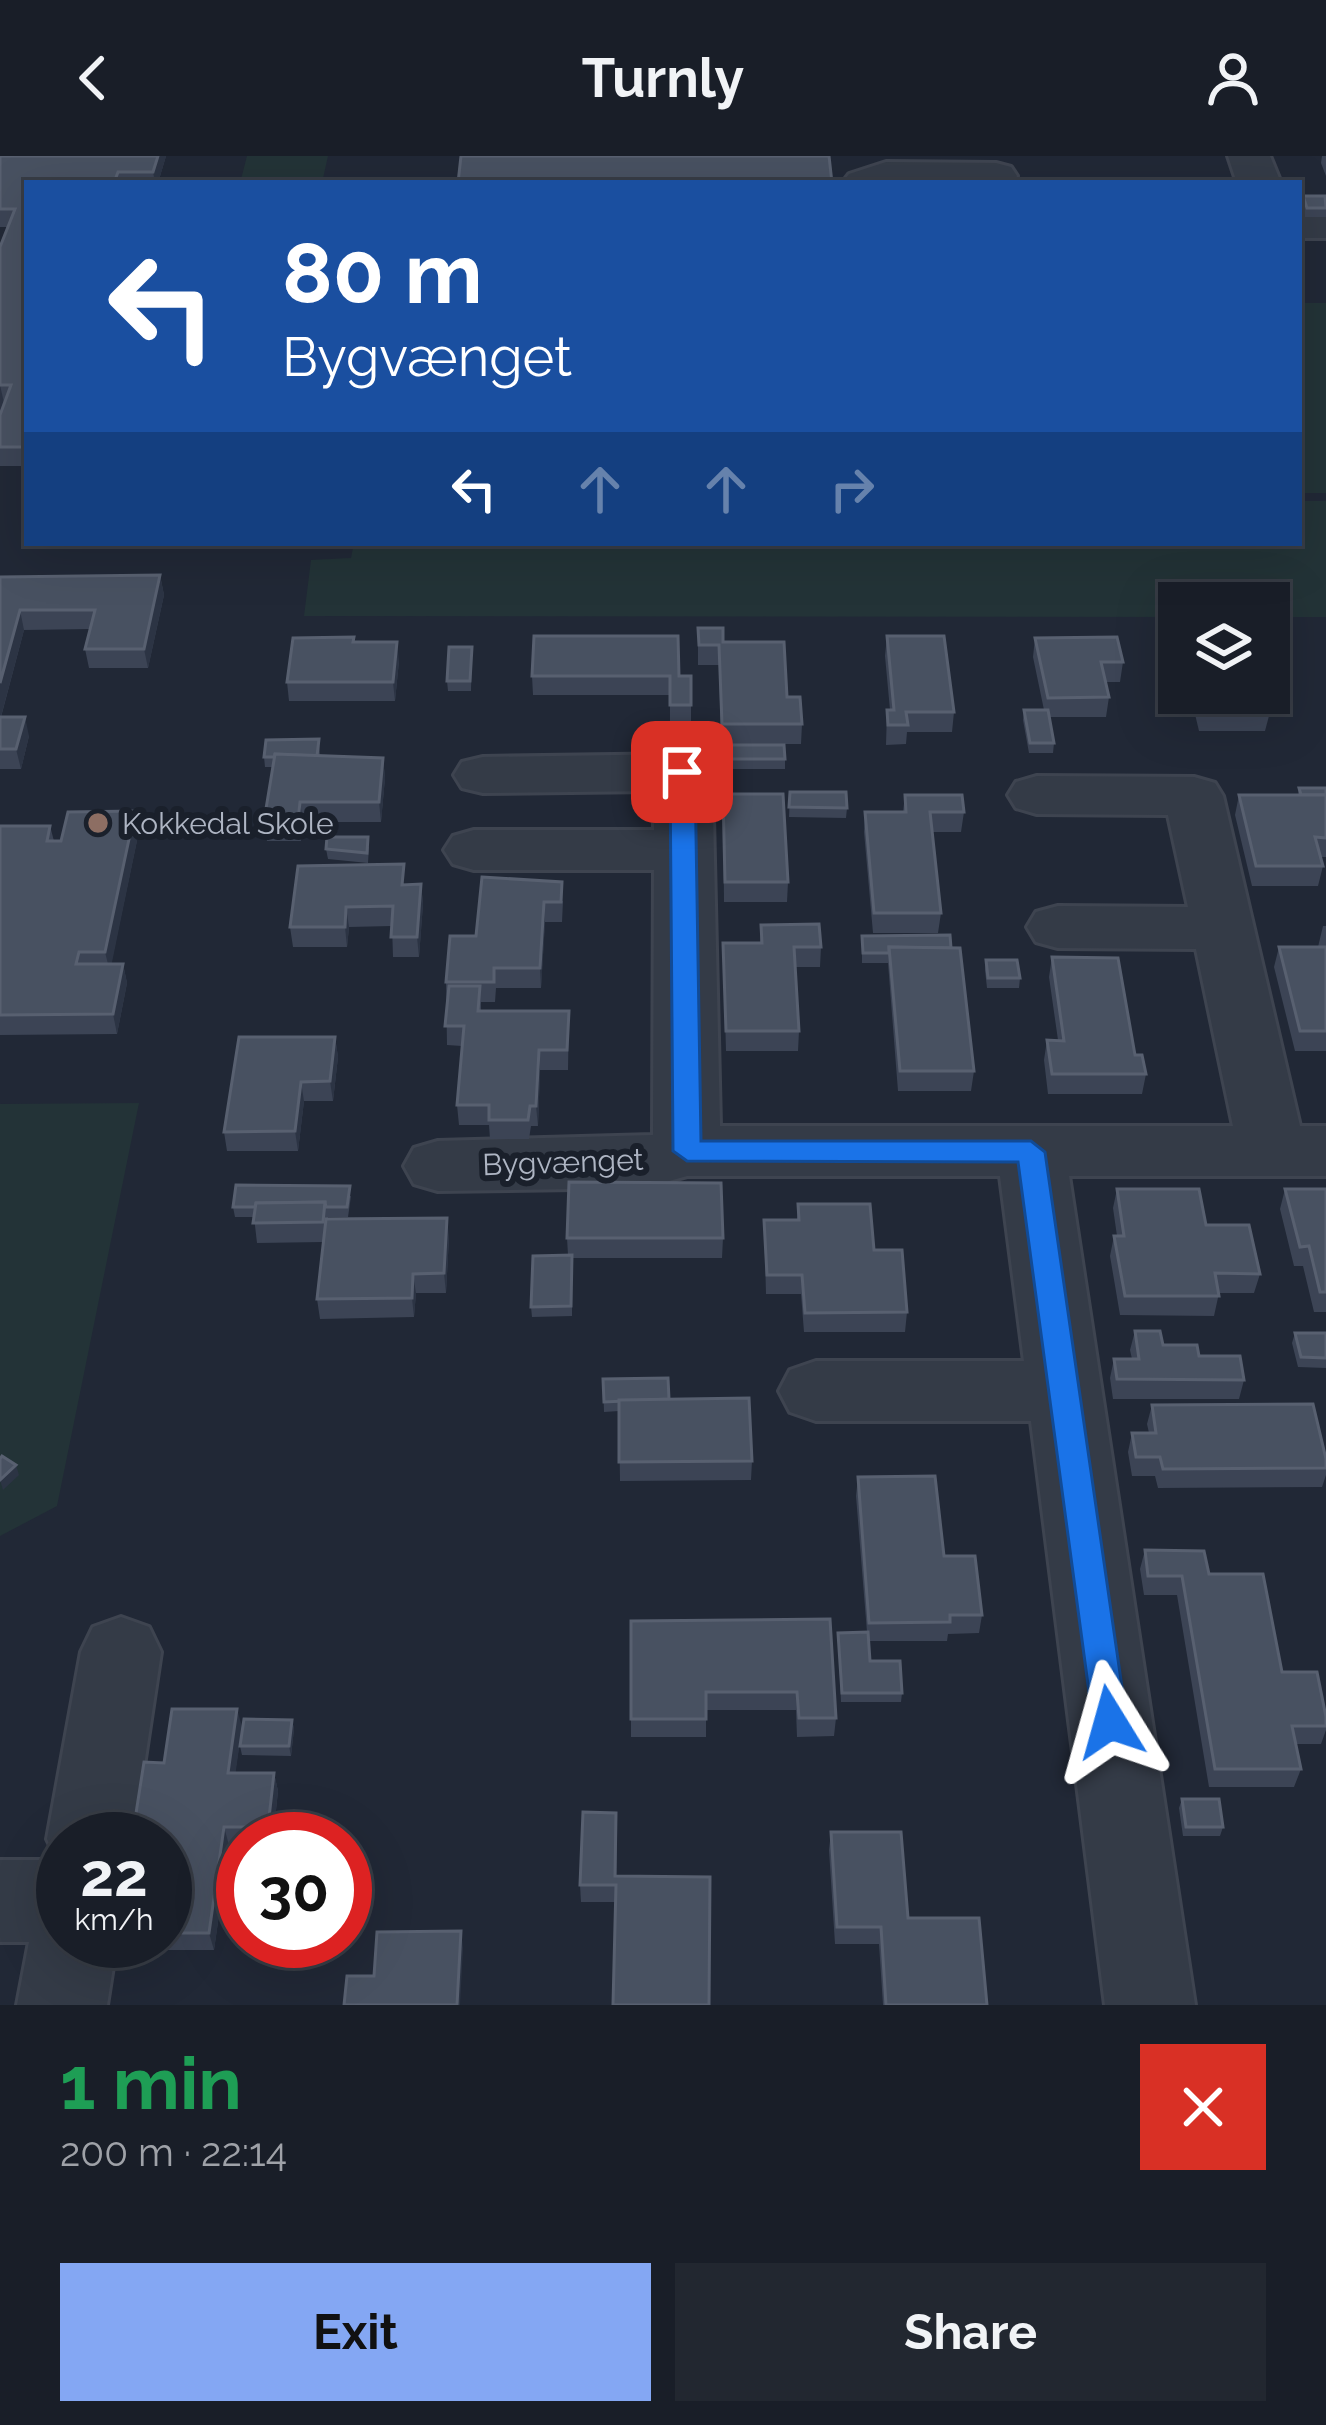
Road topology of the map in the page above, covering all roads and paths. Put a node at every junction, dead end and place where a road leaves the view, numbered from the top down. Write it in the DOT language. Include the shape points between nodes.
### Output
graph roads {
  1 [pos="994,172"];
  2 [pos="873,180"];
  3 [pos="483,775"];
  4 [pos="1037,795"];
  5 [pos="474,850"];
  6 [pos="683,850"];
  7 [pos="1058,927"];
  8 [pos="1223,928"];
  9 [pos="687,1151"];
  10 [pos="1299,1151"];
  11 [pos="1031,1152"];
  12 [pos="438,1166"];
  13 [pos="816,1391"];
  14 [pos="1064,1391"];
  15 [pos="121,1652"];
  16 [pos="94,1812"];
  17 [pos="36,1900"];
  18 [pos="0,1901"];
  19 [pos="68,1968"];
  20 [pos="62,2005"];
  21 [pos="1150,2005"];
  1 -- 2 [label="street"];
  3 -- 6 [label="street, Bygvænget" via="682,772"];
  4 -- 8 [label="street, Bygvænget" via="1194,796"];
  5 -- 6 [label="street"];
  6 -- 9 [label="street, Bygvænget"];
  7 -- 8 [label="street"];
  8 -- 10 [label="street, Bygvænget"];
  9 -- 11 [label="street, Bygvænget"];
  9 -- 12 [label="street, Bygvænget" via="644,1163"];
  10 -- 11 [label="street, Bygvænget"];
  11 -- 14 [label="street"];
  13 -- 14 [label="street"];
  14 -- 21 [label="street"];
  15 -- 16 [label="street"];
  17 -- 18 [label="street"];
  19 -- 20 [label="street"];
}
